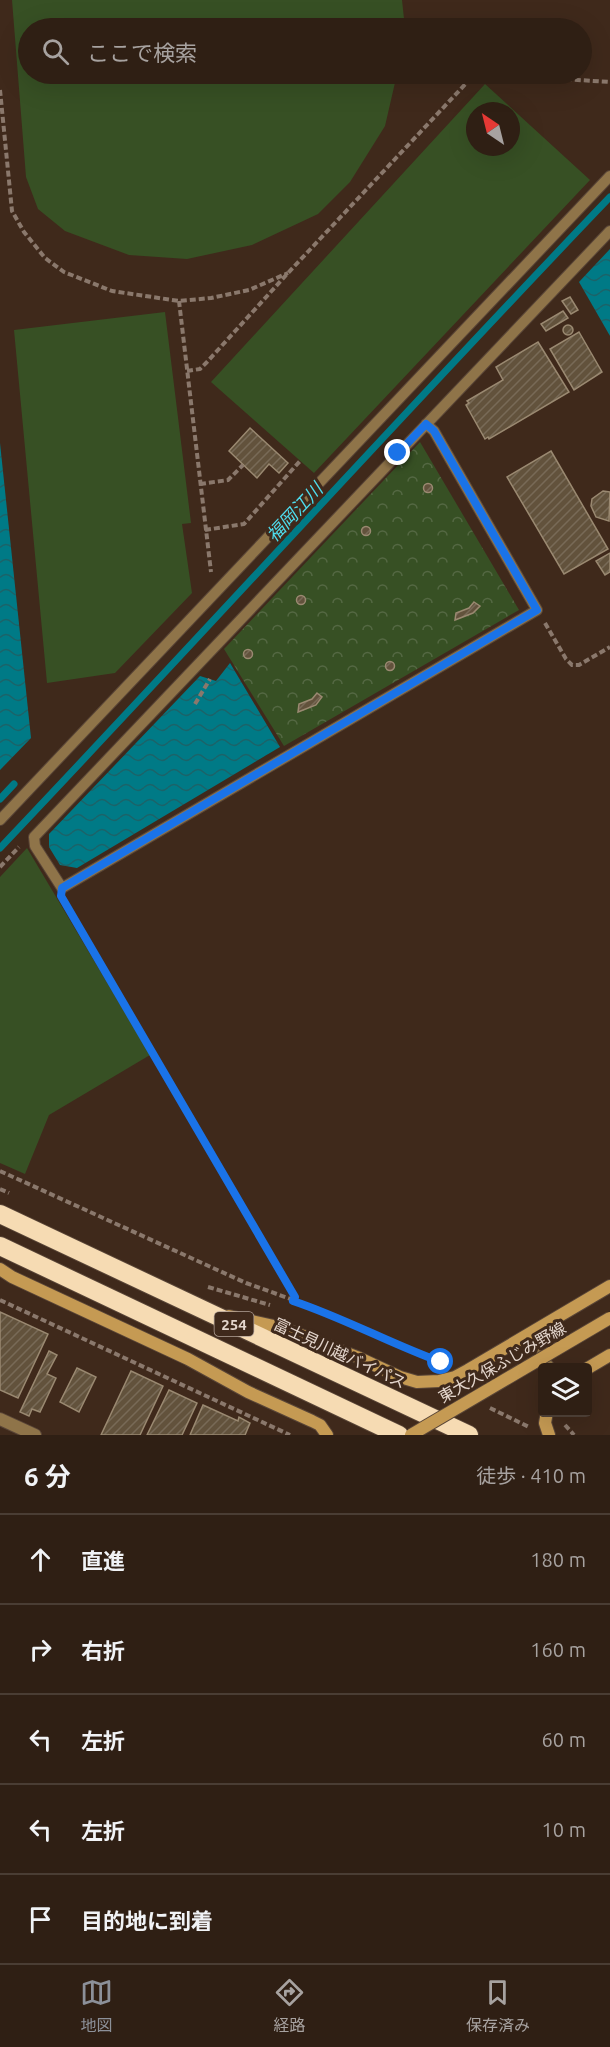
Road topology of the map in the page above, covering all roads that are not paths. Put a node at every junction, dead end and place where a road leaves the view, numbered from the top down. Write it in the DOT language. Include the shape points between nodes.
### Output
graph roads {
  1 [pos="610,176"];
  2 [pos="610,231"];
  3 [pos="426,424"];
  4 [pos="0,820"];
  5 [pos="0,1214"];
  6 [pos="0,1246"];
  7 [pos="0,1269"];
  8 [pos="610,1286"];
  9 [pos="205,1310"];
  10 [pos="610,1318"];
  11 [pos="528,1335"];
  12 [pos="610,1355"];
  13 [pos="546,1363"];
  14 [pos="592,1366"];
  15 [pos="545,1417"];
  16 [pos="0,1419"];
  17 [pos="35,1435"];
  18 [pos="327,1435"];
  19 [pos="399,1435"];
  20 [pos="411,1435"];
  21 [pos="469,1435"];
  22 [pos="549,1435"];
  1 -- 4 [label="lane"];
  2 -- 3 [label="lane"];
  3 -- 3 [label="lane" via="434,431 537,610 62,888 35,846 34,837"];
  5 -- 9 [label="highway, 富士見川越バイパス / 254"];
  6 -- 19 [label="highway, 254"];
  7 -- 18 [label="main road" via="320,1425"];
  8 -- 11 [label="main road"];
  9 -- 11 [label="main road" via="283,1328 400,1377 426,1383 455,1377"];
  9 -- 21 [label="highway, 富士見川越バイパス / 254"];
  10 -- 20 [label="main road, 東大久保ふじみ野線, bridge"];
  11 -- 13 [label="lane"];
  12 -- 14 [label="main road"];
  15 -- 22 [label="main road"];
  16 -- 17 [label="street"];
}
